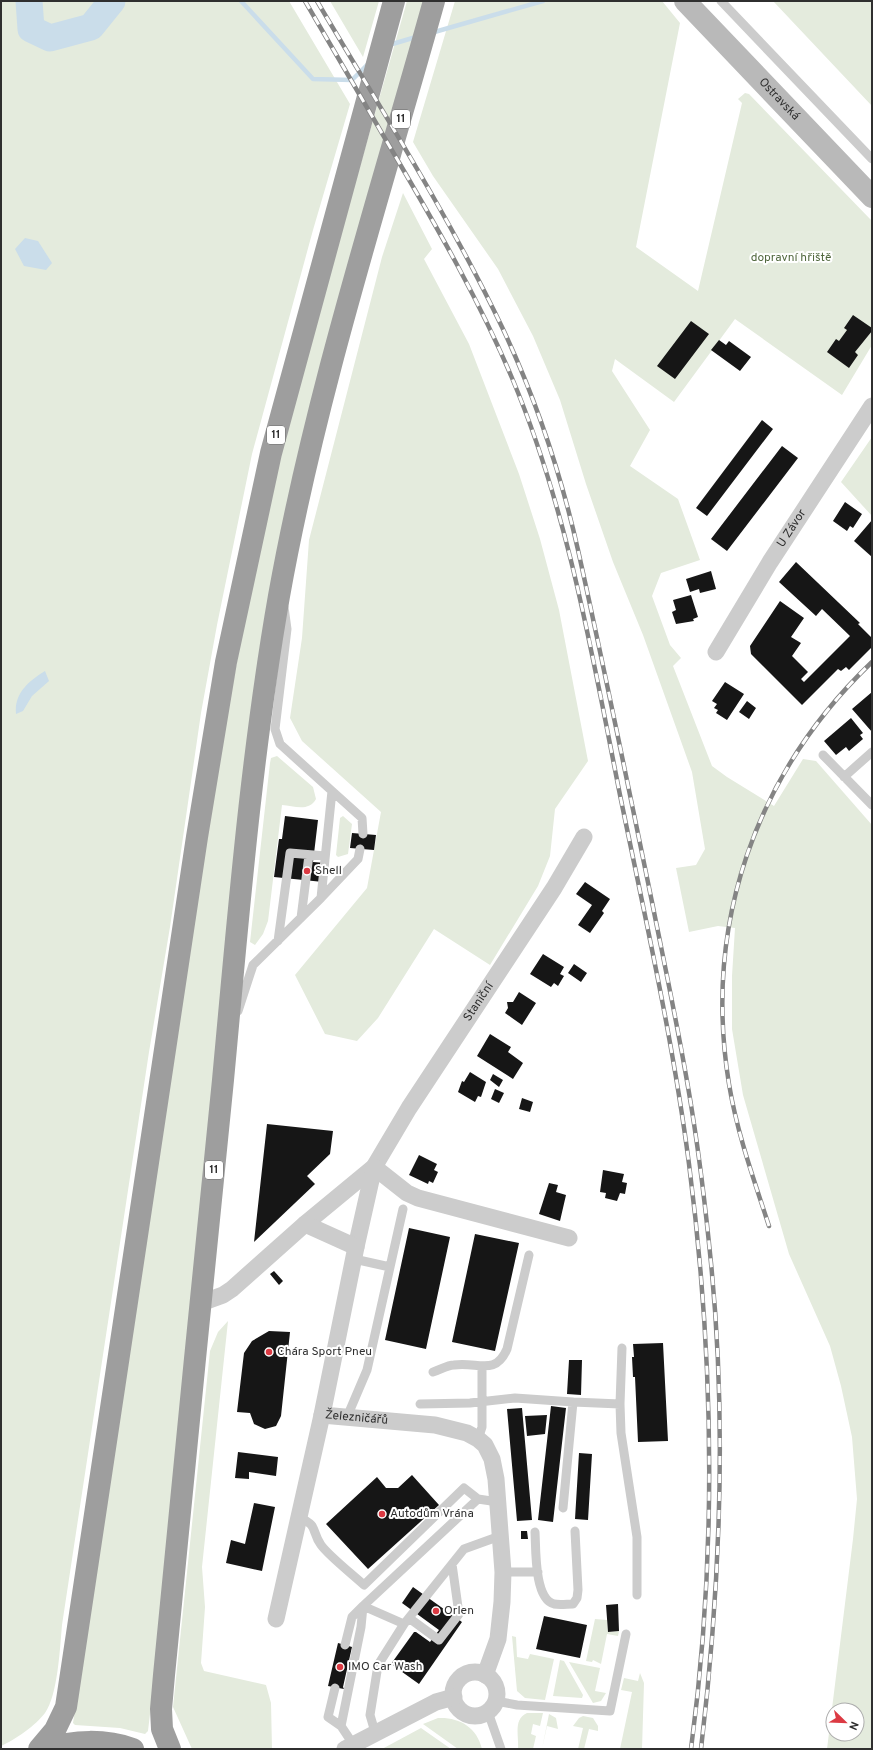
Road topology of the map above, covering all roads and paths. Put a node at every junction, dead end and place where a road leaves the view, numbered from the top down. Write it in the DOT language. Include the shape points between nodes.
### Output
graph roads {
  1 [pos="394,1"];
  2 [pos="434,1"];
  3 [pos="440,1"];
  4 [pos="685,1"];
  5 [pos="721,1"];
  6 [pos="427,28"];
  7 [pos="872,159"];
  8 [pos="872,197"];
  9 [pos="872,406"];
  10 [pos="280,591"];
  11 [pos="716,652"];
  12 [pos="872,752"];
  13 [pos="823,755"];
  14 [pos="844,777"];
  15 [pos="332,791"];
  16 [pos="872,805"];
  17 [pos="363,834"];
  18 [pos="584,836"];
  19 [pos="360,849"];
  20 [pos="309,855"];
  21 [pos="326,856"];
  22 [pos="321,898"];
  23 [pos="301,918"];
  24 [pos="278,941"];
  25 [pos="226,1048"];
  26 [pos="374,1167"];
  27 [pos="403,1209"];
  28 [pos="305,1224"];
  29 [pos="569,1238"];
  30 [pos="355,1253"];
  31 [pos="529,1255"];
  32 [pos="390,1267"];
  33 [pos="201,1302"];
  34 [pos="622,1348"];
  35 [pos="482,1366"];
  36 [pos="433,1372"];
  37 [pos="482,1402"];
  38 [pos="573,1402"];
  39 [pos="420,1404"];
  40 [pos="620,1404"];
  41 [pos="322,1414"];
  42 [pos="347,1417"];
  43 [pos="478,1439"];
  44 [pos="478,1499"];
  45 [pos="498,1502"];
  46 [pos="563,1508"];
  47 [pos="299,1517"];
  48 [pos="576,1531"];
  49 [pos="535,1532"];
  50 [pos="500,1536"];
  51 [pos="452,1564"];
  52 [pos="503,1572"];
  53 [pos="538,1572"];
  54 [pos="637,1595"];
  55 [pos="363,1606"];
  56 [pos="276,1619"];
  57 [pos="406,1621"];
  58 [pos="626,1634"];
  59 [pos="345,1645"];
  60 [pos="485,1675"];
  61 [pos="335,1688"];
  62 [pos="454,1697"];
  63 [pos="492,1706"];
  64 [pos="341,1726"];
  65 [pos="375,1732"];
  66 [pos="349,1747"];
  67 [pos="39,1749"];
  68 [pos="46,1749"];
  69 [pos="133,1749"];
  70 [pos="170,1749"];
  71 [pos="501,1749"];
  1 -- 67 [label="highway, 11" via="271,453 226,662 197,837 66,1707 55,1730"];
  2 -- 6 [label="highway, 11"];
  3 -- 6 [label="highway"];
  4 -- 8 [label="main road, Ostravská"];
  5 -- 7 [label="lane"];
  6 -- 10 [label="highway, 11" via="306,465"];
  9 -- 11 [label="street, U Závor" via="770,562"];
  10 -- 15 [label="lane" via="287,629 275,729 280,744"];
  10 -- 25 [label="highway, 11" via="254,767"];
  12 -- 14 [label="lane"];
  13 -- 14 [label="lane"];
  14 -- 16 [label="lane"];
  15 -- 17 [label="lane" via="362,818"];
  15 -- 21 [label="lane"];
  18 -- 26 [label="street, Staniční" via="554,888 409,1108"];
  19 -- 22 [label="lane" via="358,860"];
  20 -- 21 [label="lane"];
  20 -- 23 [label="lane"];
  20 -- 24 [label="lane" via="290,853"];
  21 -- 22 [label="lane"];
  22 -- 23 [label="lane"];
  23 -- 24 [label="lane"];
  24 -- 25 [label="lane" via="253,965"];
  25 -- 33 [label="highway, 11"];
  26 -- 28 [label="street, Staniční"];
  26 -- 29 [label="street" via="407,1193 418,1198"];
  26 -- 30 [label="street, Staniční"];
  27 -- 32 [label="lane"];
  28 -- 30 [label="street"];
  28 -- 33 [label="street" via="232,1289 223,1295"];
  30 -- 32 [label="lane"];
  30 -- 41 [label="street, Železničářů"];
  31 -- 35 [label="lane" via="507,1349 496,1364"];
  32 -- 42 [label="lane" via="367,1370"];
  33 -- 70 [label="highway, 11" via="162,1709 162,1729"];
  34 -- 40 [label="lane"];
  35 -- 36 [label="lane" via="454,1364"];
  35 -- 37 [label="lane"];
  37 -- 38 [label="lane" via="514,1398"];
  37 -- 39 [label="lane"];
  37 -- 43 [label="lane" via="482,1427"];
  38 -- 40 [label="lane"];
  38 -- 46 [label="lane"];
  40 -- 54 [label="lane" via="621,1433 637,1537"];
  41 -- 42 [label="street, Železničářů"];
  41 -- 47 [label="street"];
  42 -- 43 [label="street, Železničářů" via="435,1425 454,1429"];
  43 -- 45 [label="street" via="492,1459"];
  44 -- 45 [label="lane"];
  44 -- 47 [label="lane" via="464,1488 364,1585 321,1544 315,1528"];
  44 -- 55 [label="lane"];
  45 -- 50 [label="street"];
  47 -- 56 [label="street"];
  48 -- 53 [label="lane" via="578,1598 573,1604 553,1604 547,1600 542,1591"];
  49 -- 53 [label="lane"];
  50 -- 51 [label="lane" via="464,1549"];
  50 -- 52 [label="street"];
  51 -- 57 [label="lane"];
  51 -- 57 [label="lane" via="459,1614 439,1640"];
  52 -- 53 [label="lane"];
  52 -- 60 [label="street" via="498,1639"];
  55 -- 57 [label="lane"];
  55 -- 59 [label="lane" via="352,1617"];
  55 -- 64 [label="lane"];
  57 -- 65 [label="lane" via="378,1665 370,1715"];
  58 -- 63 [label="lane" via="610,1711 517,1705"];
  60 -- 62 [label="street" via="473,1673 462,1677 455,1686"];
  60 -- 63 [label="street" via="494,1683 496,1689"];
  61 -- 64 [label="lane" via="328,1718"];
  62 -- 63 [label="street" via="458,1708 467,1714 478,1716"];
  62 -- 65 [label="street" via="436,1702"];
  63 -- 71 [label="lane"];
  64 -- 66 [label="lane"];
  65 -- 66 [label="street"];
  68 -- 69 [label="highway" via="69,1743 89,1742 109,1743"];
}
